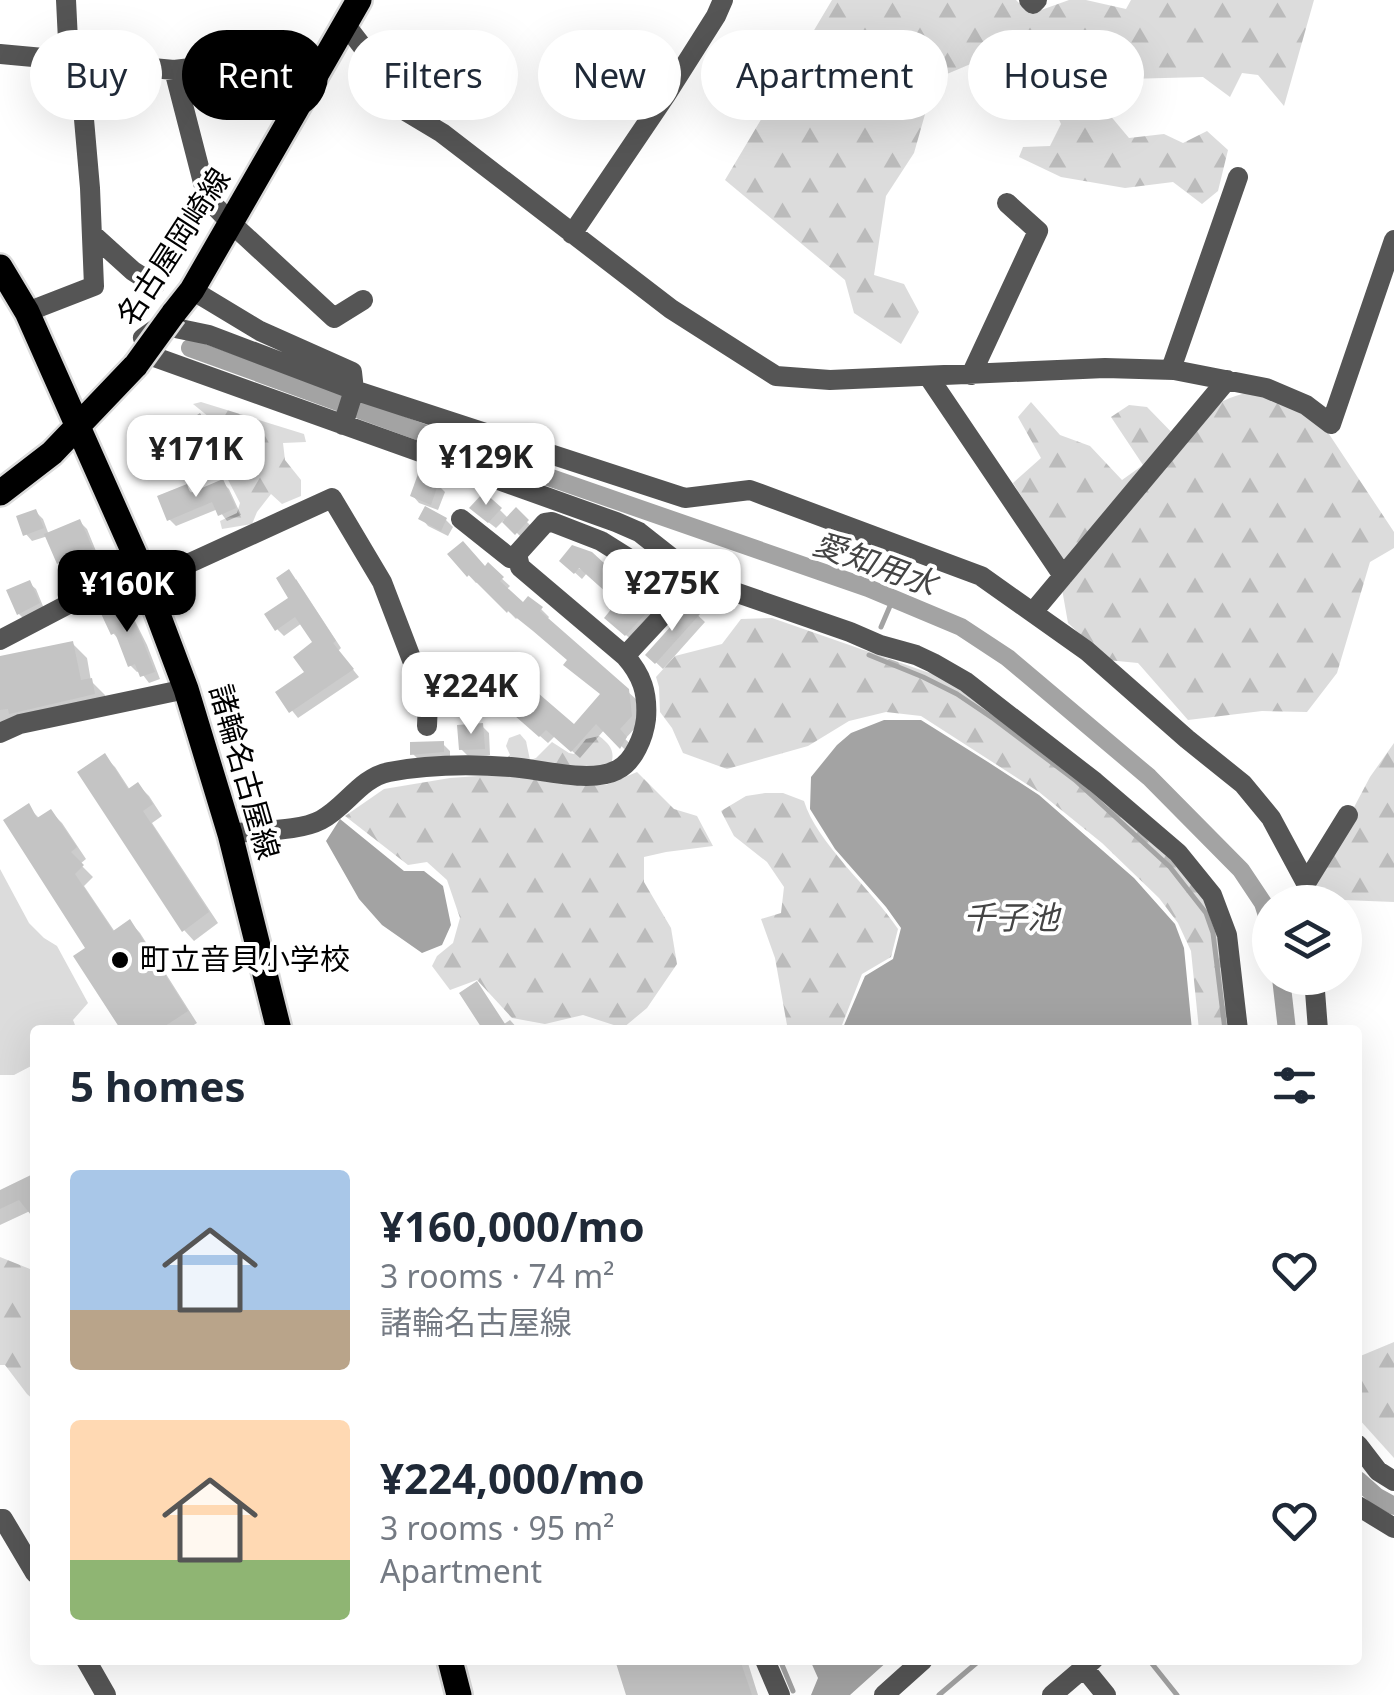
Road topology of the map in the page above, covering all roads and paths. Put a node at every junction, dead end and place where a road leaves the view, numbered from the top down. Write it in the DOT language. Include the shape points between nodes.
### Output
graph roads {
  1 [pos="66,0"];
  2 [pos="359,0"];
  3 [pos="723,0"];
  4 [pos="1029,0"];
  5 [pos="1037,0"];
  6 [pos="345,24"];
  7 [pos="70,30"];
  8 [pos="0,54"];
  9 [pos="328,55"];
  10 [pos="30,57"];
  11 [pos="162,69"];
  12 [pos="182,69"];
  13 [pos="174,70"];
  14 [pos="80,120"];
  15 [pos="291,120"];
  16 [pos="1238,177"];
  17 [pos="1007,203"];
  18 [pos="230,223"];
  19 [pos="92,234"];
  20 [pos="572,234"];
  21 [pos="1394,240"];
  22 [pos="0,266"];
  23 [pos="155,285"];
  24 [pos="192,290"];
  25 [pos="363,300"];
  26 [pos="27,312"];
  27 [pos="1171,369"];
  28 [pos="971,375"];
  29 [pos="928,376"];
  30 [pos="1227,380"];
  31 [pos="354,390"];
  32 [pos="77,425"];
  33 [pos="343,425"];
  34 [pos="0,493"];
  35 [pos="461,520"];
  36 [pos="518,560"];
  37 [pos="1063,576"];
  38 [pos="144,577"];
  39 [pos="1033,612"];
  40 [pos="0,640"];
  41 [pos="625,656"];
  42 [pos="186,689"];
  43 [pos="427,726"];
  44 [pos="0,732"];
  45 [pos="1348,815"];
  46 [pos="230,834"];
  47 [pos="1305,885"];
  48 [pos="1313,885"];
  49 [pos="1315,995"];
  50 [pos="278,1025"];
  51 [pos="1237,1025"];
  52 [pos="1318,1025"];
  53 [pos="1362,1450"];
  54 [pos="1394,1481"];
  55 [pos="1362,1508"];
  56 [pos="0,1519"];
  57 [pos="1394,1528"];
  58 [pos="30,1565"];
  59 [pos="89,1665"];
  60 [pos="767,1665"];
  61 [pos="917,1665"];
  62 [pos="1088,1665"];
  63 [pos="1090,1665"];
  64 [pos="106,1695"];
  65 [pos="780,1695"];
  66 [pos="884,1695"];
  67 [pos="1052,1695"];
  68 [pos="1106,1695"];
  1 -- 7 [label="street"];
  2 -- 6 [label="main road, 名古屋岡崎線"];
  3 -- 20 [label="street"];
  4 -- 5 [label="street"];
  6 -- 9 [label="main road, 名古屋岡崎線"];
  6 -- 20 [label="street" via="407,112"];
  8 -- 10 [label="street"];
  11 -- 13 [label="street"];
  12 -- 13 [label="street"];
  13 -- 18 [label="street" via="207,198"];
  14 -- 19 [label="street"];
  15 -- 18 [label="main road, 名古屋岡崎線"];
  16 -- 27 [label="street"];
  17 -- 28 [label="street" via="1038,231"];
  18 -- 24 [label="main road, 名古屋岡崎線"];
  18 -- 25 [label="street" via="334,318"];
  19 -- 23 [label="street"];
  19 -- 26 [label="street" via="94,286"];
  20 -- 29 [label="street" via="776,376"];
  21 -- 30 [label="street" via="1331,424 1266,388"];
  22 -- 26 [label="main road, 諸輪名古屋線"];
  24 -- 31 [label="street" via="260,331 352,372"];
  24 -- 32 [label="main road, 名古屋岡崎線, bridge" via="136,365"];
  26 -- 32 [label="main road, 諸輪名古屋線"];
  27 -- 28 [label="street"];
  27 -- 30 [label="street"];
  28 -- 29 [label="street"];
  29 -- 37 [label="street"];
  30 -- 37 [label="street"];
  31 -- 33 [label="street"];
  31 -- 33 [label="street" via="209,335 161,325 143,338 149,355"];
  31 -- 39 [label="street" via="685,498 750,490 981,576"];
  32 -- 34 [label="main road, 名古屋岡崎線"];
  32 -- 38 [label="main road, 諸輪名古屋線"];
  33 -- 51 [label="street" via="627,527 700,580 916,655 966,682 1095,782 1199,877 1228,935"];
  35 -- 36 [label="street"];
  36 -- 41 [label="street"];
  36 -- 41 [label="street" via="552,522 601,541 679,590 679,598"];
  37 -- 39 [label="street"];
  38 -- 40 [label="street" via="84,596"];
  38 -- 42 [label="main road, 諸輪名古屋線"];
  38 -- 43 [label="street" via="332,498 382,582 428,702"];
  39 -- 47 [label="street" via="1243,784 1271,818"];
  41 -- 46 [label="street" via="648,698 645,726 619,770 592,776 463,765 384,773 320,820"];
  42 -- 44 [label="street"];
  42 -- 46 [label="main road, 諸輪名古屋線"];
  45 -- 48 [label="street"];
  46 -- 50 [label="main road, 諸輪名古屋線"];
  49 -- 52 [label="street"];
  53 -- 54 [label="street"];
  55 -- 57 [label="street"];
  56 -- 58 [label="street"];
  59 -- 64 [label="street"];
  60 -- 65 [label="street"];
  61 -- 66 [label="street"];
  62 -- 67 [label="street"];
  63 -- 68 [label="street"];
}
